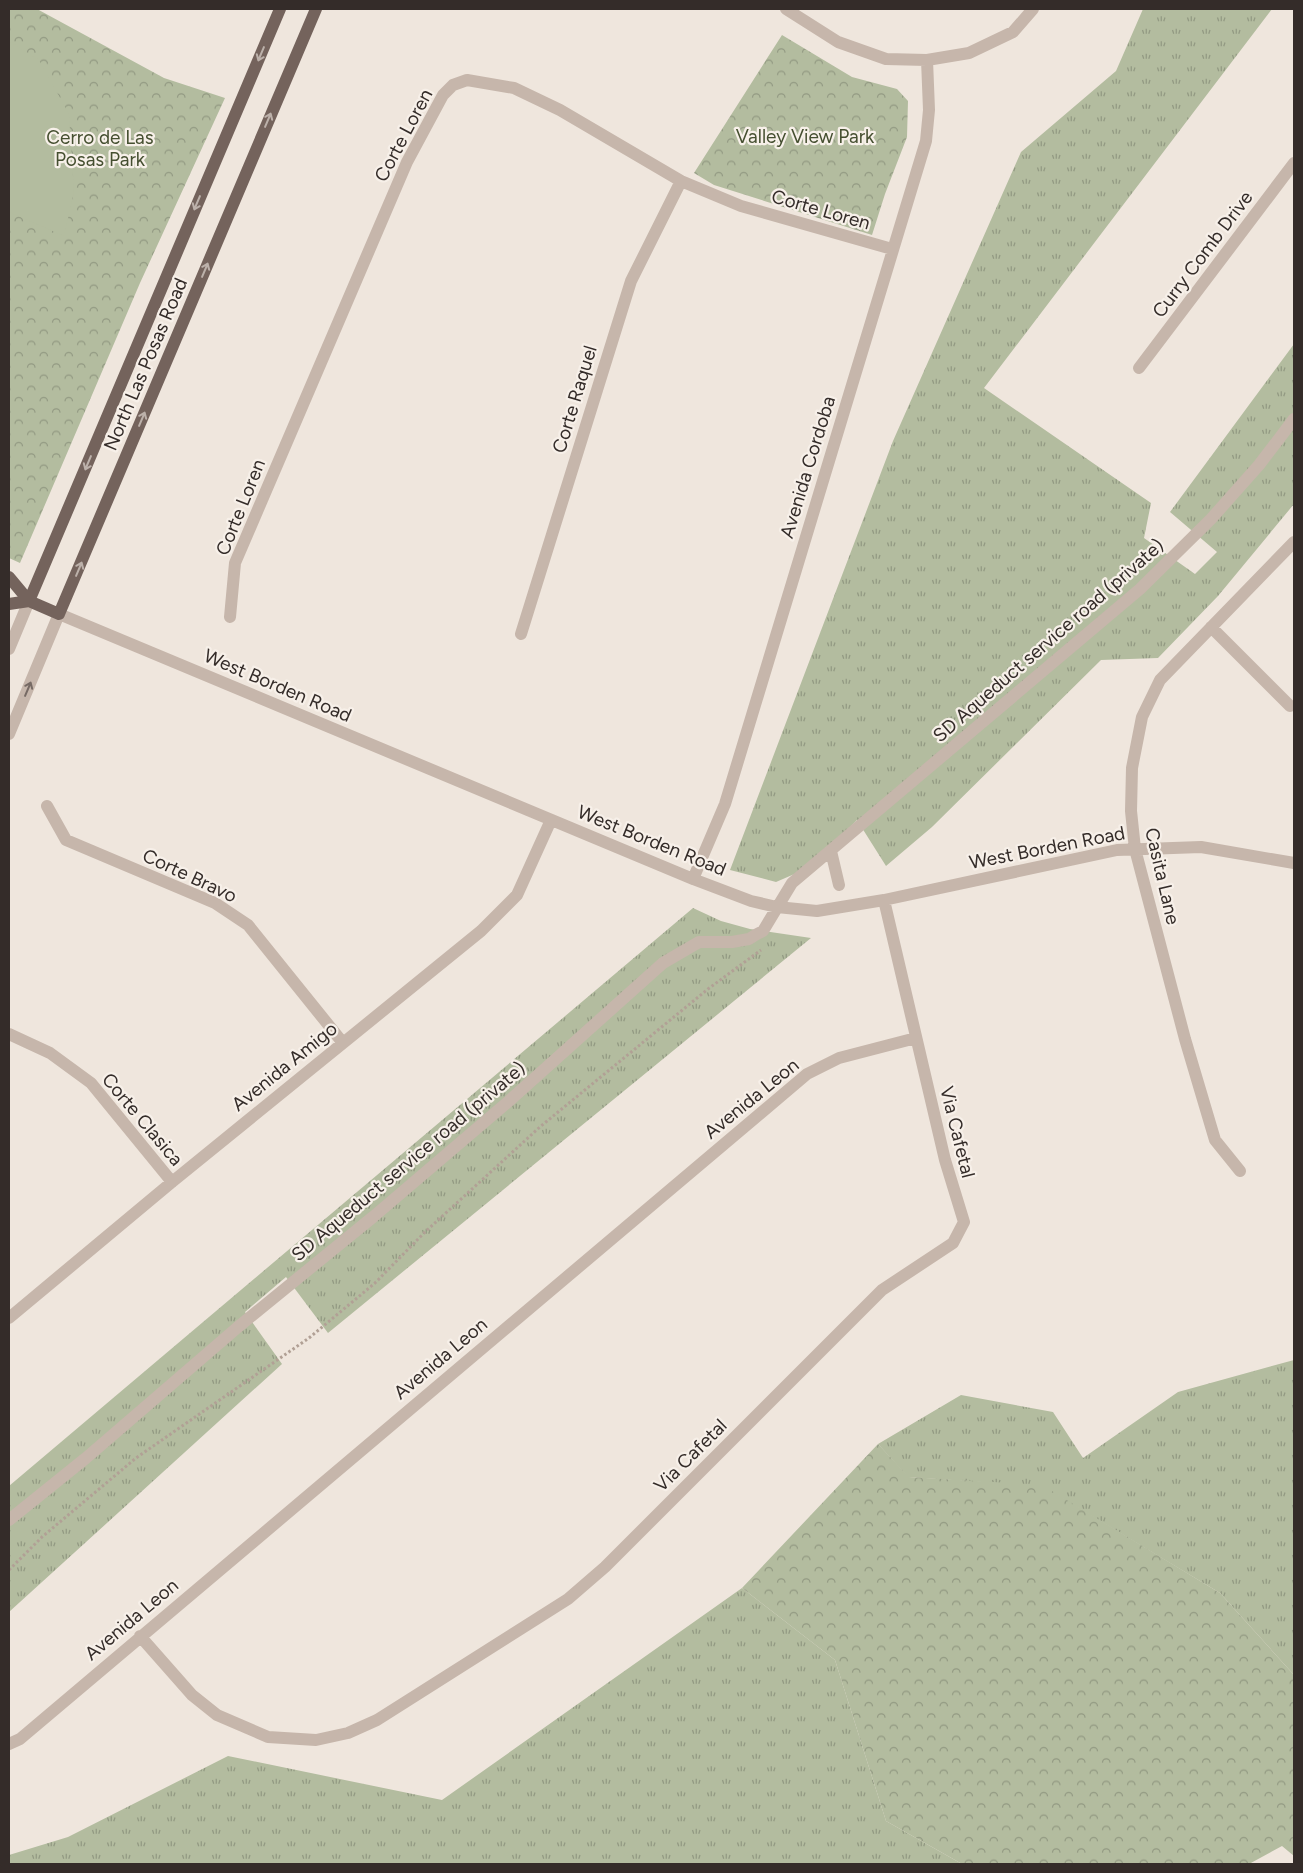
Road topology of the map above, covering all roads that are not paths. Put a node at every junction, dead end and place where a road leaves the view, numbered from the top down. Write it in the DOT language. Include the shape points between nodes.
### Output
graph roads {
  1 [pos="280,9"];
  2 [pos="316,9"];
  3 [pos="786,9"];
  4 [pos="1032,9"];
  5 [pos="927,60"];
  6 [pos="1294,163"];
  7 [pos="681,182"];
  8 [pos="892,249"];
  9 [pos="1139,368"];
  10 [pos="1294,419"];
  11 [pos="1294,542"];
  12 [pos="9,577"];
  13 [pos="29,601"];
  14 [pos="9,604"];
  15 [pos="59,614"];
  16 [pos="230,618"];
  17 [pos="1212,627"];
  18 [pos="520,634"];
  19 [pos="9,649"];
  20 [pos="1290,706"];
  21 [pos="9,734"];
  22 [pos="47,806"];
  23 [pos="552,820"];
  24 [pos="1135,849"];
  25 [pos="831,851"];
  26 [pos="1294,863"];
  27 [pos="693,879"];
  28 [pos="839,885"];
  29 [pos="884,900"];
  30 [pos="777,907"];
  31 [pos="9,1034"];
  32 [pos="916,1038"];
  33 [pos="343,1042"];
  34 [pos="1240,1171"];
  35 [pos="172,1182"];
  36 [pos="9,1318"];
  37 [pos="9,1520"];
  38 [pos="140,1636"];
  39 [pos="9,1744"];
  1 -- 13 [label="main road, North Las Posas Road, one-way"];
  15 -- 2 [label="main road, North Las Posas Road, one-way"];
  3 -- 5 [label="street" via="838,42 886,59"];
  4 -- 5 [label="street" via="1013,32 969,53"];
  5 -- 8 [label="street, Avenida Cordoba" via="929,110 926,141"];
  6 -- 9 [label="street, Curry Comb Drive"];
  7 -- 8 [label="street, Corte Loren" via="741,206"];
  7 -- 16 [label="street, Corte Loren" via="560,110 514,88 467,80 453,85 443,95 407,162 235,563"];
  7 -- 18 [label="street, Corte Raquel" via="631,281"];
  8 -- 27 [label="street, Avenida Cordoba" via="725,804"];
  10 -- 25 [label="street, SD Aqueduct service road (private)" via="1211,520 1140,589"];
  11 -- 17 [label="street, Casita Lane"];
  12 -- 13 [label="main road, West Borden Road"];
  13 -- 14 [label="main road"];
  13 -- 15 [label="main road, West Borden Road"];
  13 -- 19 [label="street, North Las Posas Road"];
  21 -- 15 [label="street, North Las Posas Road, one-way"];
  15 -- 23 [label="street, West Borden Road"];
  17 -- 20 [label="street"];
  17 -- 24 [label="street, Casita Lane" via="1160,680 1142,717 1132,768 1131,811"];
  22 -- 33 [label="street, Corte Bravo" via="66,840 215,903 248,925"];
  23 -- 27 [label="street, West Borden Road"];
  23 -- 33 [label="street, Avenida Amigo" via="518,895 481,931"];
  24 -- 26 [label="street, West Borden Road" via="1201,847"];
  24 -- 29 [label="street, West Borden Road" via="1117,850"];
  24 -- 34 [label="street, Casita Lane" via="1184,1039 1215,1140"];
  25 -- 28 [label="street"];
  25 -- 30 [label="street, SD Aqueduct service road (private)" via="792,884"];
  27 -- 30 [label="street, West Borden Road" via="751,901"];
  29 -- 30 [label="street, West Borden Road" via="817,911"];
  29 -- 32 [label="street, Via Cafetal"];
  30 -- 37 [label="street, SD Aqueduct service road (private)" via="763,931 749,939 698,942 663,963 509,1101"];
  31 -- 35 [label="street, Corte Clasica" via="50,1053 90,1082"];
  32 -- 38 [label="street, Avenida Leon" via="839,1058 807,1074"];
  32 -- 38 [label="street, Via Cafetal" via="945,1160 964,1222 953,1243 882,1290 605,1567 568,1599 377,1720 348,1733 316,1740 268,1737 216,1715 192,1695"];
  33 -- 35 [label="street, Avenida Amigo"];
  35 -- 36 [label="street, Avenida Amigo"];
  38 -- 39 [label="street, Avenida Leon" via="20,1739"];
}
